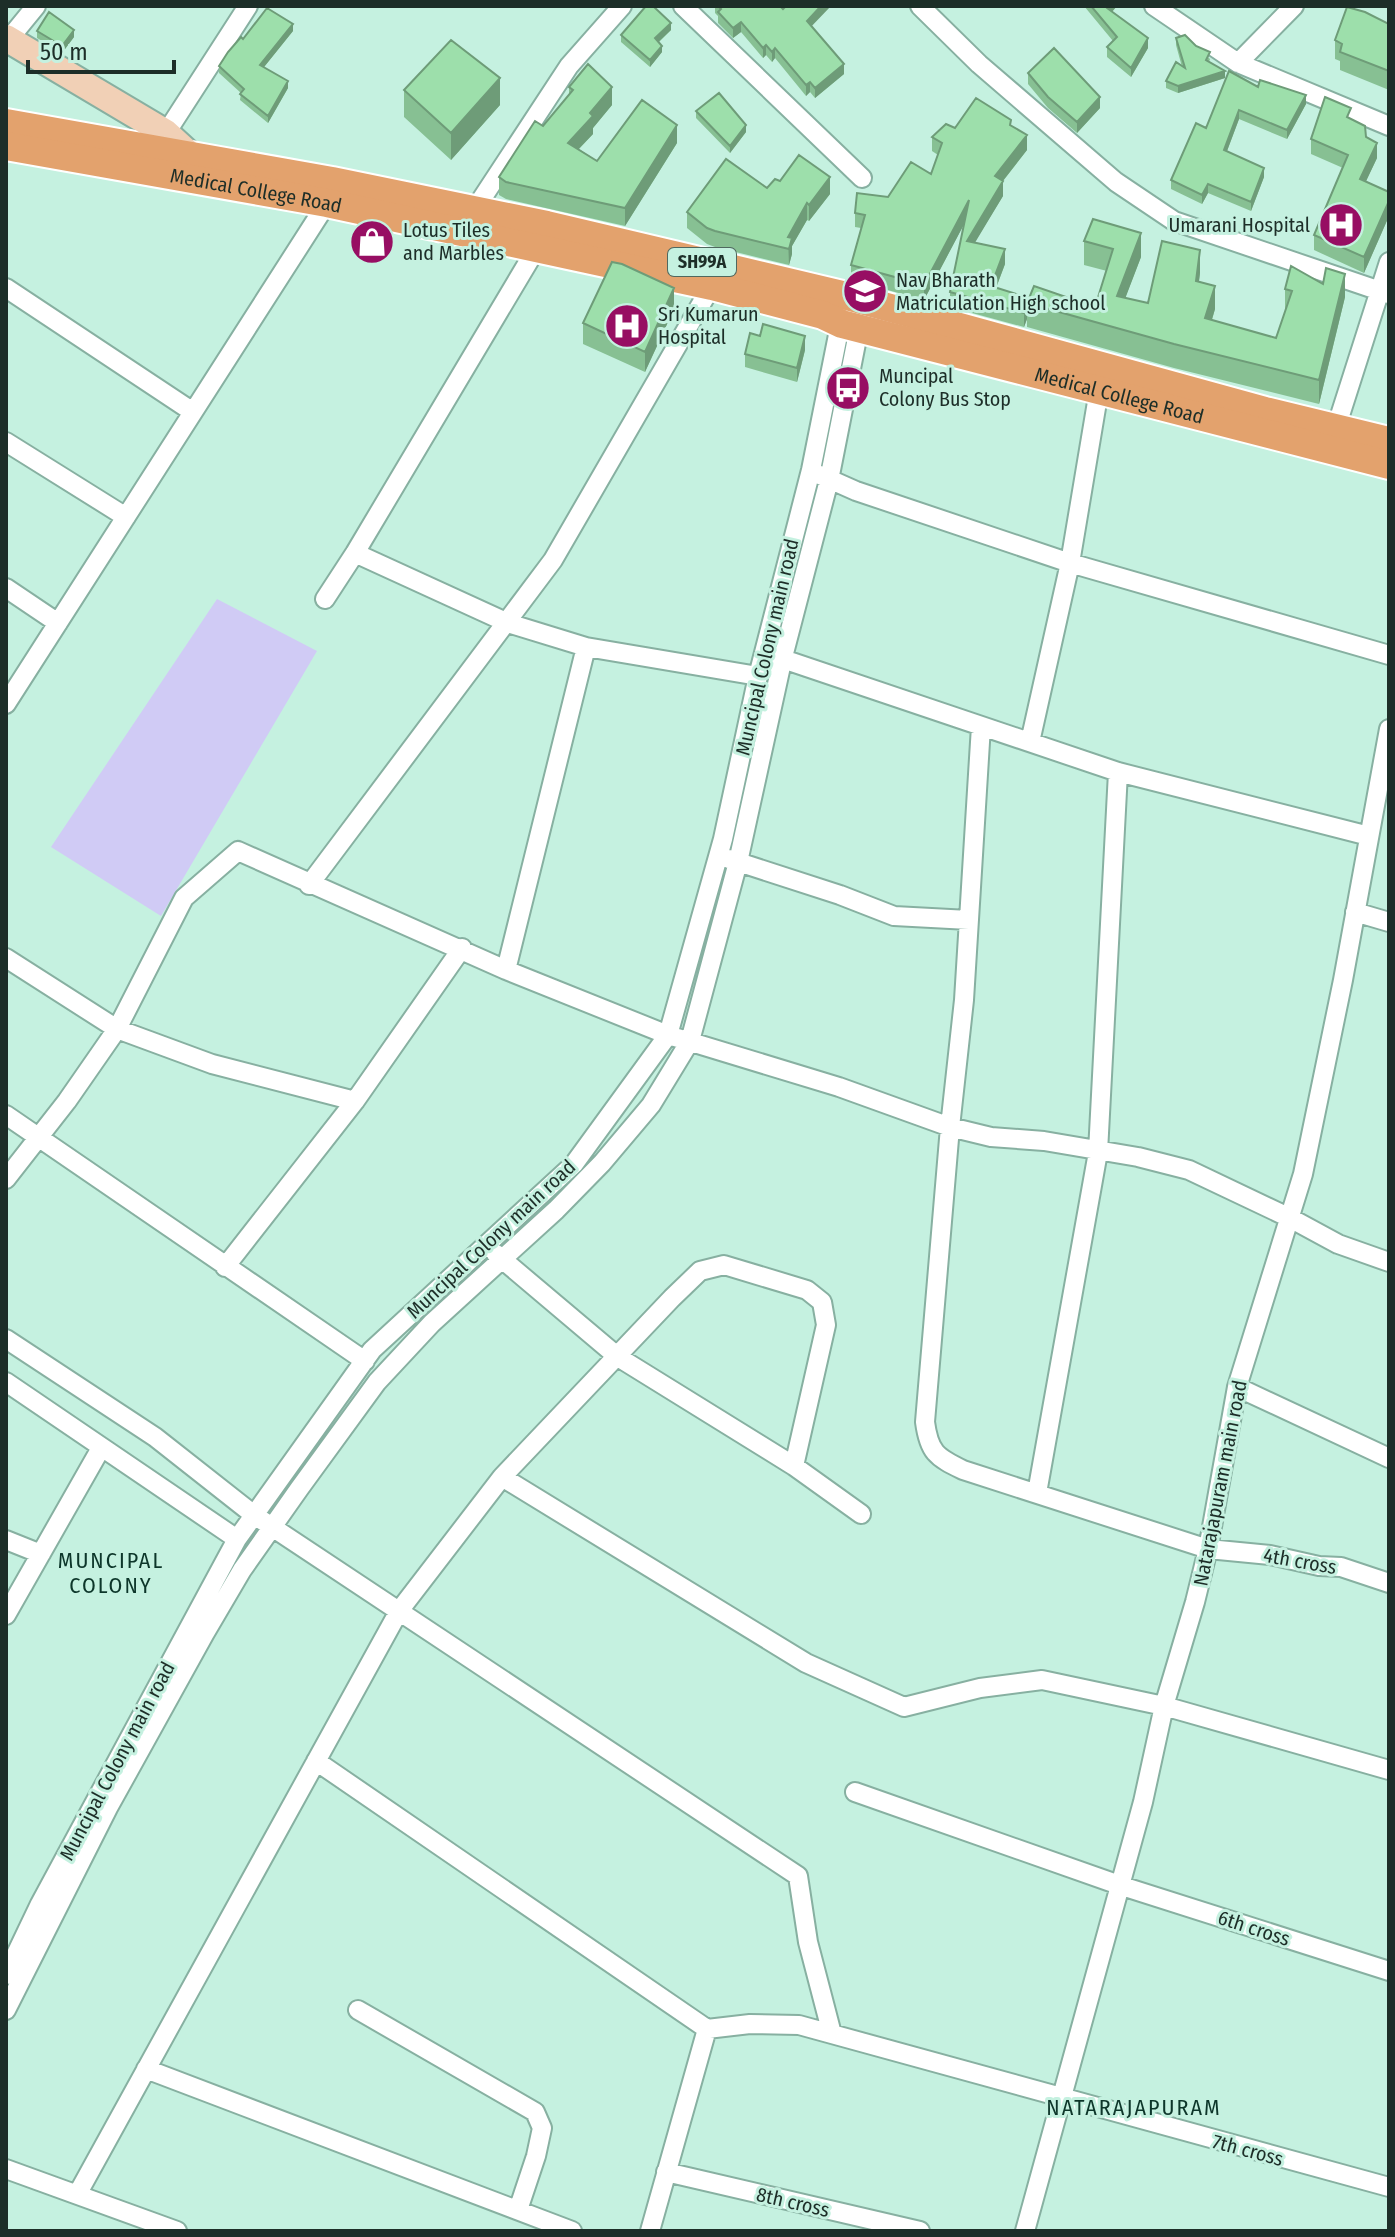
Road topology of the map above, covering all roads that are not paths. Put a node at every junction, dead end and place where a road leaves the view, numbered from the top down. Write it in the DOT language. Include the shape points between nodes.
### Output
graph roads {
  1 [pos="36,6"];
  2 [pos="248,6"];
  3 [pos="622,6"];
  4 [pos="683,6"];
  5 [pos="920,6"];
  6 [pos="1154,6"];
  7 [pos="1294,6"];
  8 [pos="7,39"];
  9 [pos="1238,63"];
  10 [pos="6,123"];
  11 [pos="1389,126"];
  12 [pos="166,133"];
  13 [pos="6,146"];
  14 [pos="190,155"];
  15 [pos="862,178"];
  16 [pos="330,192"];
  17 [pos="475,209"];
  18 [pos="543,237"];
  19 [pos="1389,262"];
  20 [pos="716,276"];
  21 [pos="6,288"];
  22 [pos="1384,292"];
  23 [pos="843,295"];
  24 [pos="850,326"];
  25 [pos="1099,390"];
  26 [pos="193,412"];
  27 [pos="1336,428"];
  28 [pos="1389,441"];
  29 [pos="6,442"];
  30 [pos="1389,465"];
  31 [pos="811,470"];
  32 [pos="829,480"];
  33 [pos="126,517"];
  34 [pos="355,553"];
  35 [pos="1070,563"];
  36 [pos="6,588"];
  37 [pos="325,599"];
  38 [pos="58,623"];
  39 [pos="508,623"];
  40 [pos="586,647"];
  41 [pos="764,653"];
  42 [pos="1389,655"];
  43 [pos="783,657"];
  44 [pos="758,676"];
  45 [pos="6,704"];
  46 [pos="981,726"];
  47 [pos="1389,729"];
  48 [pos="1030,742"];
  49 [pos="1386,763"];
  50 [pos="1118,772"];
  51 [pos="1369,836"];
  52 [pos="719,855"];
  53 [pos="738,862"];
  54 [pos="309,885"];
  55 [pos="1355,912"];
  56 [pos="969,920"];
  57 [pos="1389,922"];
  58 [pos="462,948"];
  59 [pos="6,958"];
  60 [pos="506,970"];
  61 [pos="117,1029"];
  62 [pos="668,1035"];
  63 [pos="690,1041"];
  64 [pos="355,1101"];
  65 [pos="6,1115"];
  66 [pos="950,1127"];
  67 [pos="37,1137"];
  68 [pos="1098,1152"];
  69 [pos="6,1179"];
  70 [pos="1290,1218"];
  71 [pos="486,1245"];
  72 [pos="503,1260"];
  73 [pos="1389,1262"];
  74 [pos="225,1267"];
  75 [pos="6,1339"];
  76 [pos="618,1357"];
  77 [pos="365,1361"];
  78 [pos="6,1382"];
  79 [pos="1237,1387"];
  80 [pos="101,1448"];
  81 [pos="1386,1453"];
  82 [pos="794,1466"];
  83 [pos="502,1477"];
  84 [pos="1037,1493"];
  85 [pos="861,1514"];
  86 [pos="254,1515"];
  87 [pos="273,1527"];
  88 [pos="237,1539"];
  89 [pos="6,1540"];
  90 [pos="1208,1549"];
  91 [pos="41,1554"];
  92 [pos="1389,1583"];
  93 [pos="399,1611"];
  94 [pos="6,1615"];
  95 [pos="1164,1706"];
  96 [pos="316,1761"];
  97 [pos="1389,1770"];
  98 [pos="855,1792"];
  99 [pos="1120,1886"];
  100 [pos="1389,1971"];
  101 [pos="6,1975"];
  102 [pos="6,2010"];
  103 [pos="358,2010"];
  104 [pos="707,2029"];
  105 [pos="832,2034"];
  106 [pos="146,2069"];
  107 [pos="1062,2097"];
  108 [pos="6,2169"];
  109 [pos="666,2172"];
  110 [pos="1389,2187"];
  111 [pos="78,2193"];
  112 [pos="518,2210"];
  113 [pos="177,2231"];
  114 [pos="572,2231"];
  115 [pos="650,2231"];
  116 [pos="920,2231"];
  117 [pos="1025,2231"];
  1 -- 8 [label="street"];
  2 -- 12 [label="street"];
  3 -- 17 [label="street" via="569,66"];
  4 -- 15 [label="street"];
  5 -- 22 [label="street" via="1116,182 1174,221"];
  6 -- 9 [label="street"];
  7 -- 9 [label="street"];
  8 -- 12 [label="street"];
  9 -- 11 [label="street"];
  10 -- 14 [label="main road, Medical College Road / SH99A"];
  12 -- 14 [label="street"];
  13 -- 16 [label="main road, Medical College Road / SH99A"];
  14 -- 16 [label="main road, Medical College Road / SH99A"];
  16 -- 17 [label="main road, Medical College Road / SH99A"];
  16 -- 18 [label="main road, Medical College Road / SH99A"];
  16 -- 26 [label="street"];
  17 -- 18 [label="main road, Medical College Road / SH99A"];
  18 -- 20 [label="main road, Medical College Road / SH99A"];
  18 -- 34 [label="street"];
  19 -- 22 [label="street"];
  20 -- 23 [label="main road, Medical College Road / SH99A"];
  20 -- 24 [label="main road, Medical College Road / SH99A"];
  20 -- 39 [label="street" via="553,560"];
  21 -- 26 [label="street"];
  22 -- 27 [label="street"];
  23 -- 24 [label="street, Muncipal Colony main road"];
  23 -- 27 [label="main road, Medical College Road / SH99A"];
  24 -- 25 [label="main road, Medical College Road / SH99A"];
  24 -- 31 [label="street, Muncipal Colony main road"];
  24 -- 32 [label="street"];
  25 -- 30 [label="main road, Medical College Road / SH99A"];
  25 -- 35 [label="street"];
  26 -- 33 [label="street"];
  27 -- 28 [label="main road, Medical College Road / SH99A"];
  29 -- 33 [label="street"];
  31 -- 32 [label="street"];
  31 -- 41 [label="street, Muncipal Colony main road"];
  32 -- 35 [label="street"];
  32 -- 43 [label="street"];
  33 -- 38 [label="street"];
  34 -- 37 [label="street"];
  34 -- 39 [label="street"];
  35 -- 42 [label="street"];
  35 -- 48 [label="street"];
  36 -- 38 [label="street"];
  38 -- 45 [label="street"];
  39 -- 40 [label="street"];
  39 -- 54 [label="street"];
  40 -- 44 [label="street"];
  40 -- 60 [label="street"];
  41 -- 43 [label="street"];
  41 -- 44 [label="street, Muncipal Colony main road"];
  43 -- 46 [label="street"];
  43 -- 53 [label="street"];
  44 -- 52 [label="street, Muncipal Colony main road"];
  46 -- 48 [label="street"];
  46 -- 56 [label="street"];
  47 -- 49 [label="street, Natarajapuram main road"];
  48 -- 50 [label="street"];
  49 -- 51 [label="street, Natarajapuram main road"];
  50 -- 51 [label="street"];
  50 -- 68 [label="street"];
  51 -- 55 [label="street, Natarajapuram main road"];
  52 -- 53 [label="street"];
  52 -- 62 [label="street, Muncipal Colony main road"];
  53 -- 56 [label="street" via="894,916"];
  53 -- 63 [label="street"];
  54 -- 58 [label="street"];
  54 -- 61 [label="street" via="238,851 184,898"];
  55 -- 57 [label="street"];
  55 -- 70 [label="street, Natarajapuram main road"];
  56 -- 66 [label="street"];
  58 -- 60 [label="street"];
  58 -- 64 [label="street"];
  59 -- 61 [label="street"];
  60 -- 62 [label="street"];
  61 -- 64 [label="street" via="212,1064"];
  61 -- 67 [label="street"];
  62 -- 63 [label="street"];
  62 -- 71 [label="street, Muncipal Colony main road" via="574,1164"];
  63 -- 66 [label="street"];
  63 -- 72 [label="street" via="651,1105 602,1163"];
  64 -- 74 [label="street"];
  65 -- 67 [label="street"];
  66 -- 68 [label="street"];
  66 -- 84 [label="street, 4th cross" via="925,1422 929,1446 963,1470"];
  67 -- 69 [label="street"];
  67 -- 74 [label="street"];
  68 -- 70 [label="street" via="1189,1170"];
  68 -- 84 [label="street"];
  70 -- 73 [label="street" via="1338,1244"];
  70 -- 79 [label="street, Natarajapuram main road"];
  71 -- 72 [label="street"];
  71 -- 77 [label="street, Muncipal Colony main road"];
  72 -- 76 [label="street"];
  72 -- 87 [label="street" via="432,1323 377,1382"];
  74 -- 77 [label="street"];
  75 -- 86 [label="street" via="155,1437"];
  76 -- 82 [label="street"];
  76 -- 82 [label="street" via="700,1271 724,1265 807,1290 822,1302 826,1325"];
  76 -- 83 [label="street"];
  77 -- 86 [label="street, Muncipal Colony main road"];
  78 -- 80 [label="street"];
  79 -- 81 [label="street"];
  79 -- 90 [label="street, Natarajapuram main road"];
  80 -- 88 [label="street"];
  80 -- 91 [label="street"];
  82 -- 85 [label="street"];
  83 -- 93 [label="street"];
  83 -- 95 [label="street" via="806,1663 904,1707 980,1688 1042,1680"];
  84 -- 90 [label="street, 4th cross"];
  86 -- 87 [label="street"];
  86 -- 88 [label="street, Muncipal Colony main road"];
  87 -- 93 [label="street"];
  87 -- 102 [label="street" via="197,1646"];
  88 -- 101 [label="street, Muncipal Colony main road"];
  89 -- 91 [label="street"];
  90 -- 92 [label="street, 4th cross" via="1341,1567"];
  90 -- 95 [label="street, Natarajapuram main road"];
  91 -- 94 [label="street"];
  93 -- 96 [label="street"];
  93 -- 105 [label="street" via="798,1876 808,1942"];
  95 -- 97 [label="street"];
  95 -- 99 [label="street, Natarajapuram main road"];
  96 -- 104 [label="street"];
  96 -- 106 [label="street"];
  98 -- 99 [label="street, 6th cross"];
  99 -- 100 [label="street, 6th cross"];
  99 -- 107 [label="street, Natarajapuram main road"];
  103 -- 112 [label="street" via="535,2112 542,2128"];
  104 -- 105 [label="street, 7th cross" via="799,2025"];
  104 -- 109 [label="street"];
  105 -- 107 [label="street, 7th cross"];
  106 -- 111 [label="street"];
  106 -- 112 [label="street"];
  107 -- 110 [label="street, 7th cross"];
  107 -- 117 [label="street, Natarajapuram main road"];
  108 -- 111 [label="street"];
  109 -- 115 [label="street"];
  109 -- 116 [label="street, 8th cross"];
  111 -- 113 [label="street"];
  112 -- 114 [label="street"];
}
